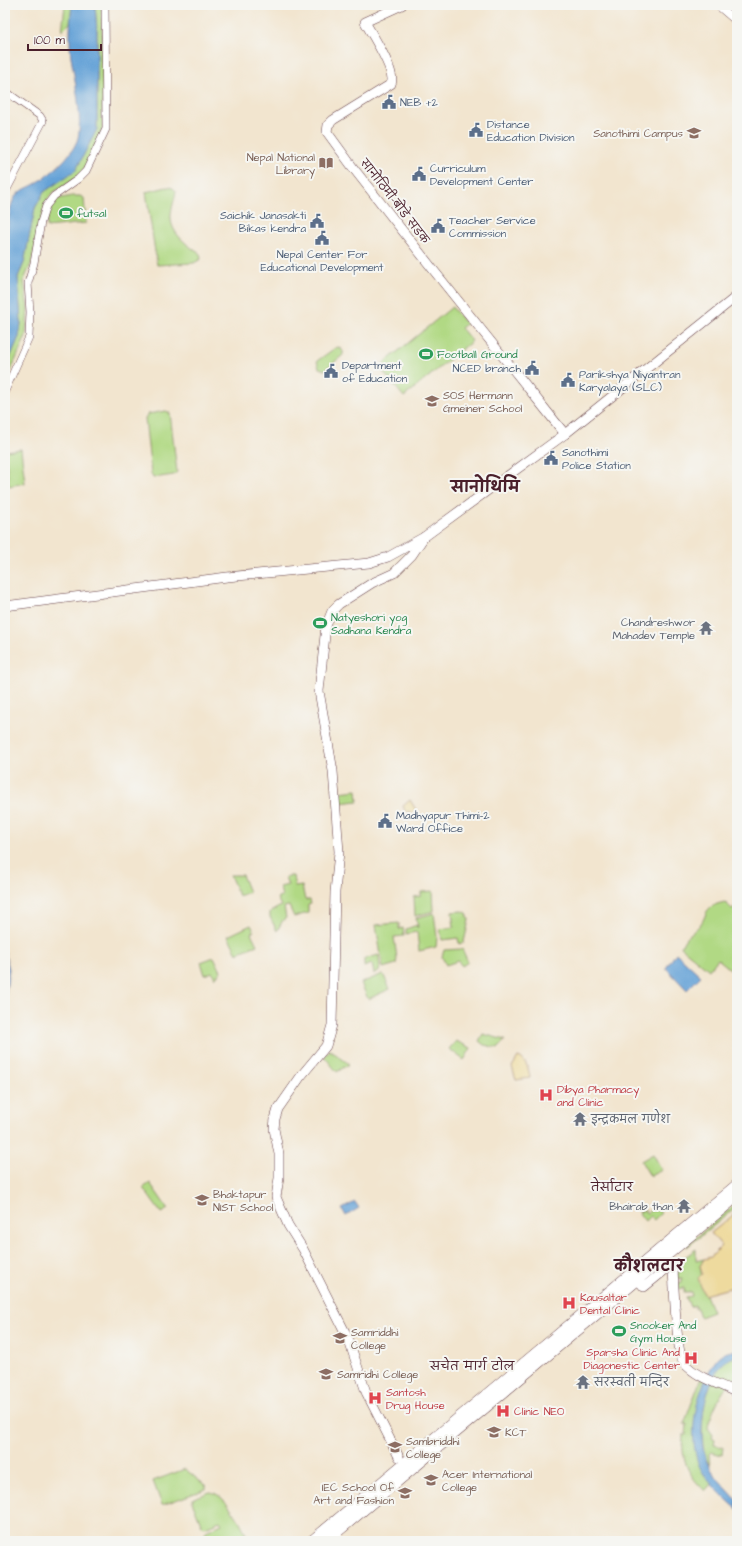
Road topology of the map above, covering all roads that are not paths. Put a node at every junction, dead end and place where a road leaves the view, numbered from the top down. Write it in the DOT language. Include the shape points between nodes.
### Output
graph roads {
  1 [pos="105,5"];
  2 [pos="402,5"];
  3 [pos="717,5"];
  4 [pos="737,22"];
  5 [pos="5,91"];
  6 [pos="5,193"];
  7 [pos="737,296"];
  8 [pos="5,392"];
  9 [pos="565,434"];
  10 [pos="424,537"];
  11 [pos="5,606"];
  12 [pos="737,1185"];
  13 [pos="737,1196"];
  14 [pos="638,1280"];
  15 [pos="734,1391"];
  16 [pos="422,1454"];
  17 [pos="399,1457"];
  18 [pos="312,1541"];
  19 [pos="326,1541"];
  1 -- 8 [label="street" via="106,129 86,171 78,180 54,196 46,206 40,222 34,263 28,283 29,337"];
  2 -- 9 [label="main road, सानोठिमी-बोडे सडक" via="365,22 386,60 392,77 391,84 333,120 328,125 328,132 354,169"];
  3 -- 4 [label="street"];
  5 -- 6 [label="street" via="40,116 42,121"];
  7 -- 9 [label="main road"];
  9 -- 10 [label="main road"];
  10 -- 11 [label="main road" via="388,557 369,563 227,577"];
  10 -- 17 [label="main road" via="412,555 394,573 372,583 335,607 326,626 319,691 334,771 339,852 335,892 332,1020 326,1046 278,1109 274,1130 280,1178 276,1197 288,1225 348,1338 366,1392"];
  12 -- 14 [label="highway"];
  13 -- 14 [label="highway"];
  14 -- 15 [label="main road" via="671,1265 680,1357 693,1372"];
  14 -- 16 [label="highway"];
  16 -- 18 [label="highway"];
  16 -- 19 [label="highway"];
}
